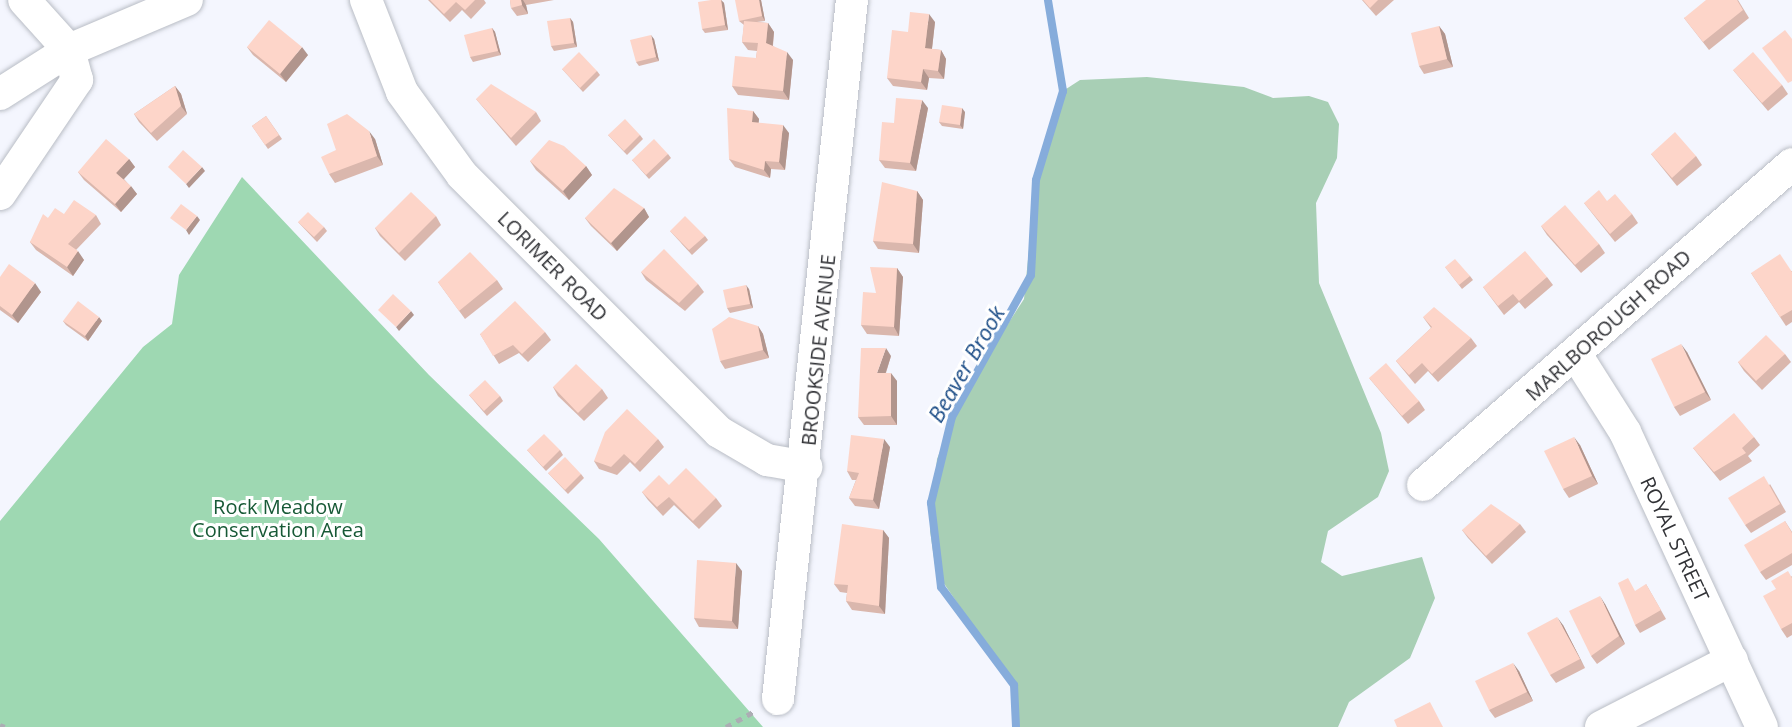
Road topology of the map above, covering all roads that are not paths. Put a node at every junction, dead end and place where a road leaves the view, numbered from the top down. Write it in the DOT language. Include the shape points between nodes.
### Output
graph roads {
  1 [pos="24,0"];
  2 [pos="187,0"];
  3 [pos="366,0"];
  4 [pos="852,0"];
  5 [pos="69,50"];
  6 [pos="0,94"];
  7 [pos="1788,176"];
  8 [pos="0,194"];
  9 [pos="1577,356"];
  10 [pos="806,467"];
  11 [pos="1423,485"];
  12 [pos="1732,660"];
  13 [pos="778,699"];
  14 [pos="1601,727"];
  15 [pos="1762,727"];
  1 -- 5 [label="street"];
  2 -- 5 [label="street"];
  3 -- 10 [label="street, LORIMER ROAD" via="402,92 462,175 719,432 767,460"];
  4 -- 10 [label="street, BROOKSIDE AVENUE"];
  5 -- 6 [label="street"];
  5 -- 8 [label="street" via="76,87"];
  7 -- 9 [label="street, MARLBOROUGH ROAD"];
  9 -- 11 [label="street, MARLBOROUGH ROAD"];
  9 -- 12 [label="street, ROYAL STREET" via="1625,432"];
  10 -- 13 [label="street, BROOKSIDE AVENUE"];
  12 -- 14 [label="street"];
  12 -- 15 [label="street, ROYAL STREET"];
}
